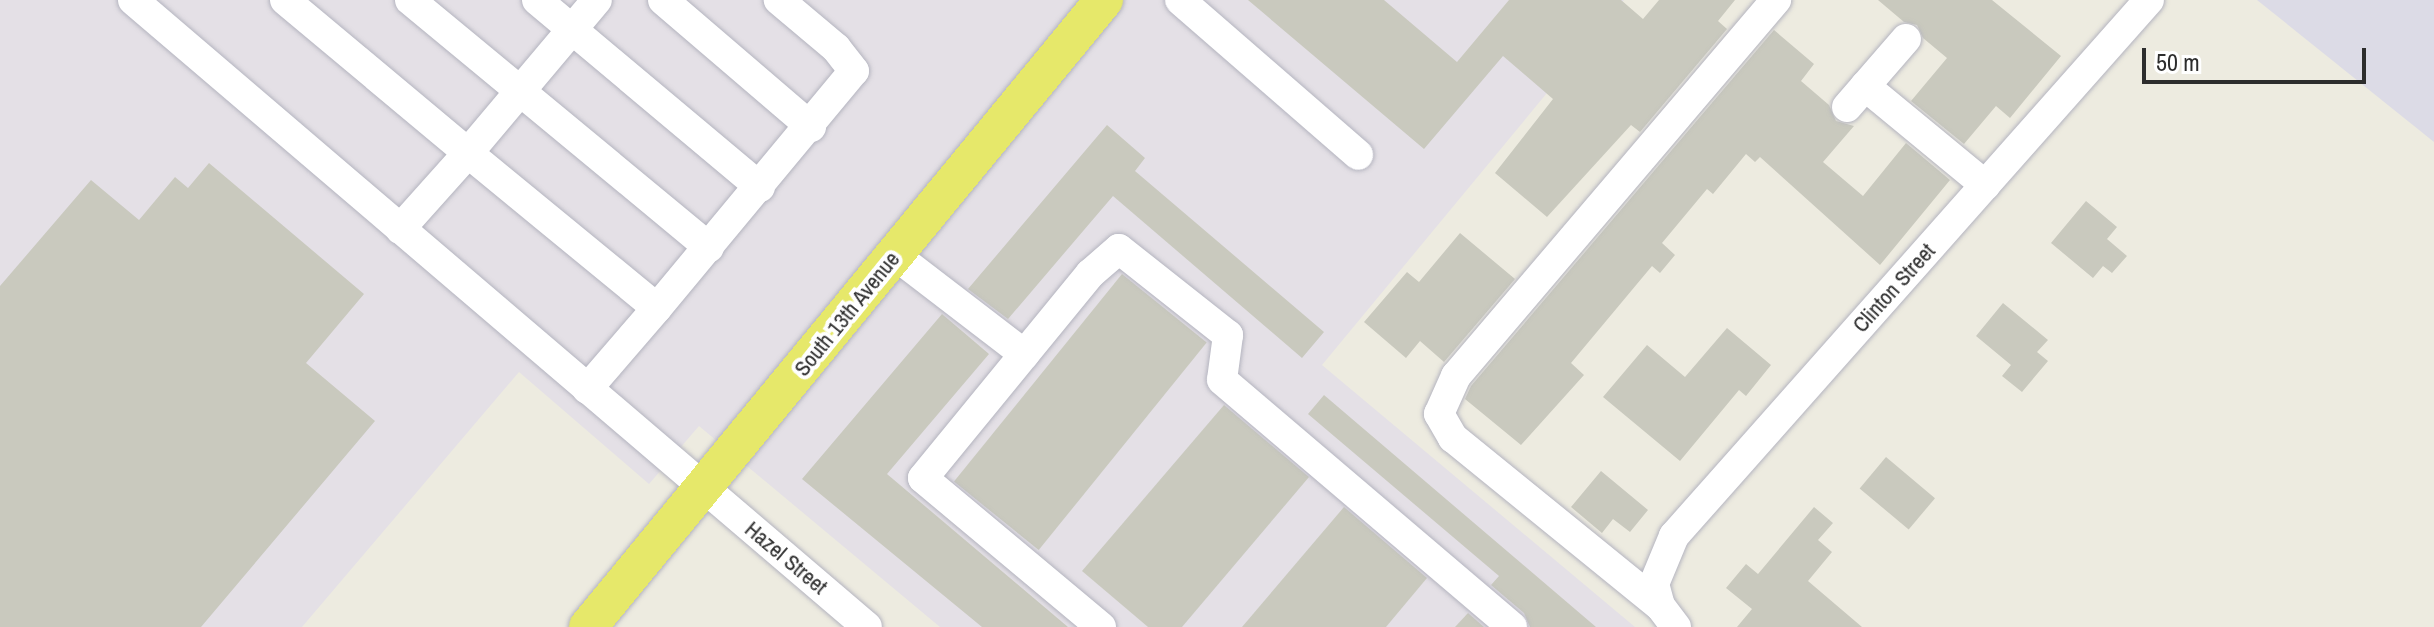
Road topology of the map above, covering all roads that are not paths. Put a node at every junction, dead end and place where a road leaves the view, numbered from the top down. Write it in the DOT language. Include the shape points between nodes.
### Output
graph roads {
  1 [pos="133,0"];
  2 [pos="285,0"];
  3 [pos="410,0"];
  4 [pos="537,0"];
  5 [pos="597,0"];
  6 [pos="663,0"];
  7 [pos="779,0"];
  8 [pos="1104,0"];
  9 [pos="1180,0"];
  10 [pos="1776,0"];
  11 [pos="2149,0"];
  12 [pos="572,29"];
  13 [pos="1906,39"];
  14 [pos="520,91"];
  15 [pos="811,127"];
  16 [pos="468,153"];
  17 [pos="1358,155"];
  18 [pos="1985,185"];
  19 [pos="760,187"];
  20 [pos="400,229"];
  21 [pos="709,247"];
  22 [pos="895,255"];
  23 [pos="657,308"];
  24 [pos="1024,354"];
  25 [pos="587,389"];
  26 [pos="704,489"];
  27 [pos="1663,606"];
  28 [pos="588,627"];
  29 [pos="867,627"];
  30 [pos="1101,627"];
  31 [pos="1512,627"];
  1 -- 20 [label="street, Hazel Street"];
  2 -- 16 [label="street"];
  3 -- 14 [label="street"];
  4 -- 12 [label="street"];
  5 -- 12 [label="street"];
  6 -- 15 [label="street"];
  7 -- 15 [label="street" via="836,48 854,71"];
  8 -- 22 [label="main road, South 13th Avenue"];
  9 -- 17 [label="street"];
  10 -- 27 [label="street" via="1456,376 1439,414 1453,438"];
  11 -- 18 [label="street, Clinton Street"];
  12 -- 14 [label="street"];
  12 -- 19 [label="street"];
  13 -- 18 [label="street" via="1856,97"];
  14 -- 16 [label="street"];
  14 -- 21 [label="street"];
  15 -- 19 [label="street"];
  16 -- 20 [label="street"];
  16 -- 23 [label="street"];
  18 -- 27 [label="street, Clinton Street" via="1674,536"];
  19 -- 21 [label="street"];
  20 -- 25 [label="street, Hazel Street"];
  21 -- 23 [label="street"];
  22 -- 24 [label="street"];
  22 -- 26 [label="main road, South 13th Avenue"];
  23 -- 25 [label="street"];
  24 -- 30 [label="street" via="923,478"];
  24 -- 31 [label="street" via="1090,274 1119,249 1228,335 1222,380"];
  25 -- 26 [label="street, Hazel Street"];
  26 -- 28 [label="main road, South 13th Avenue"];
  26 -- 29 [label="street, Hazel Street"];
}
